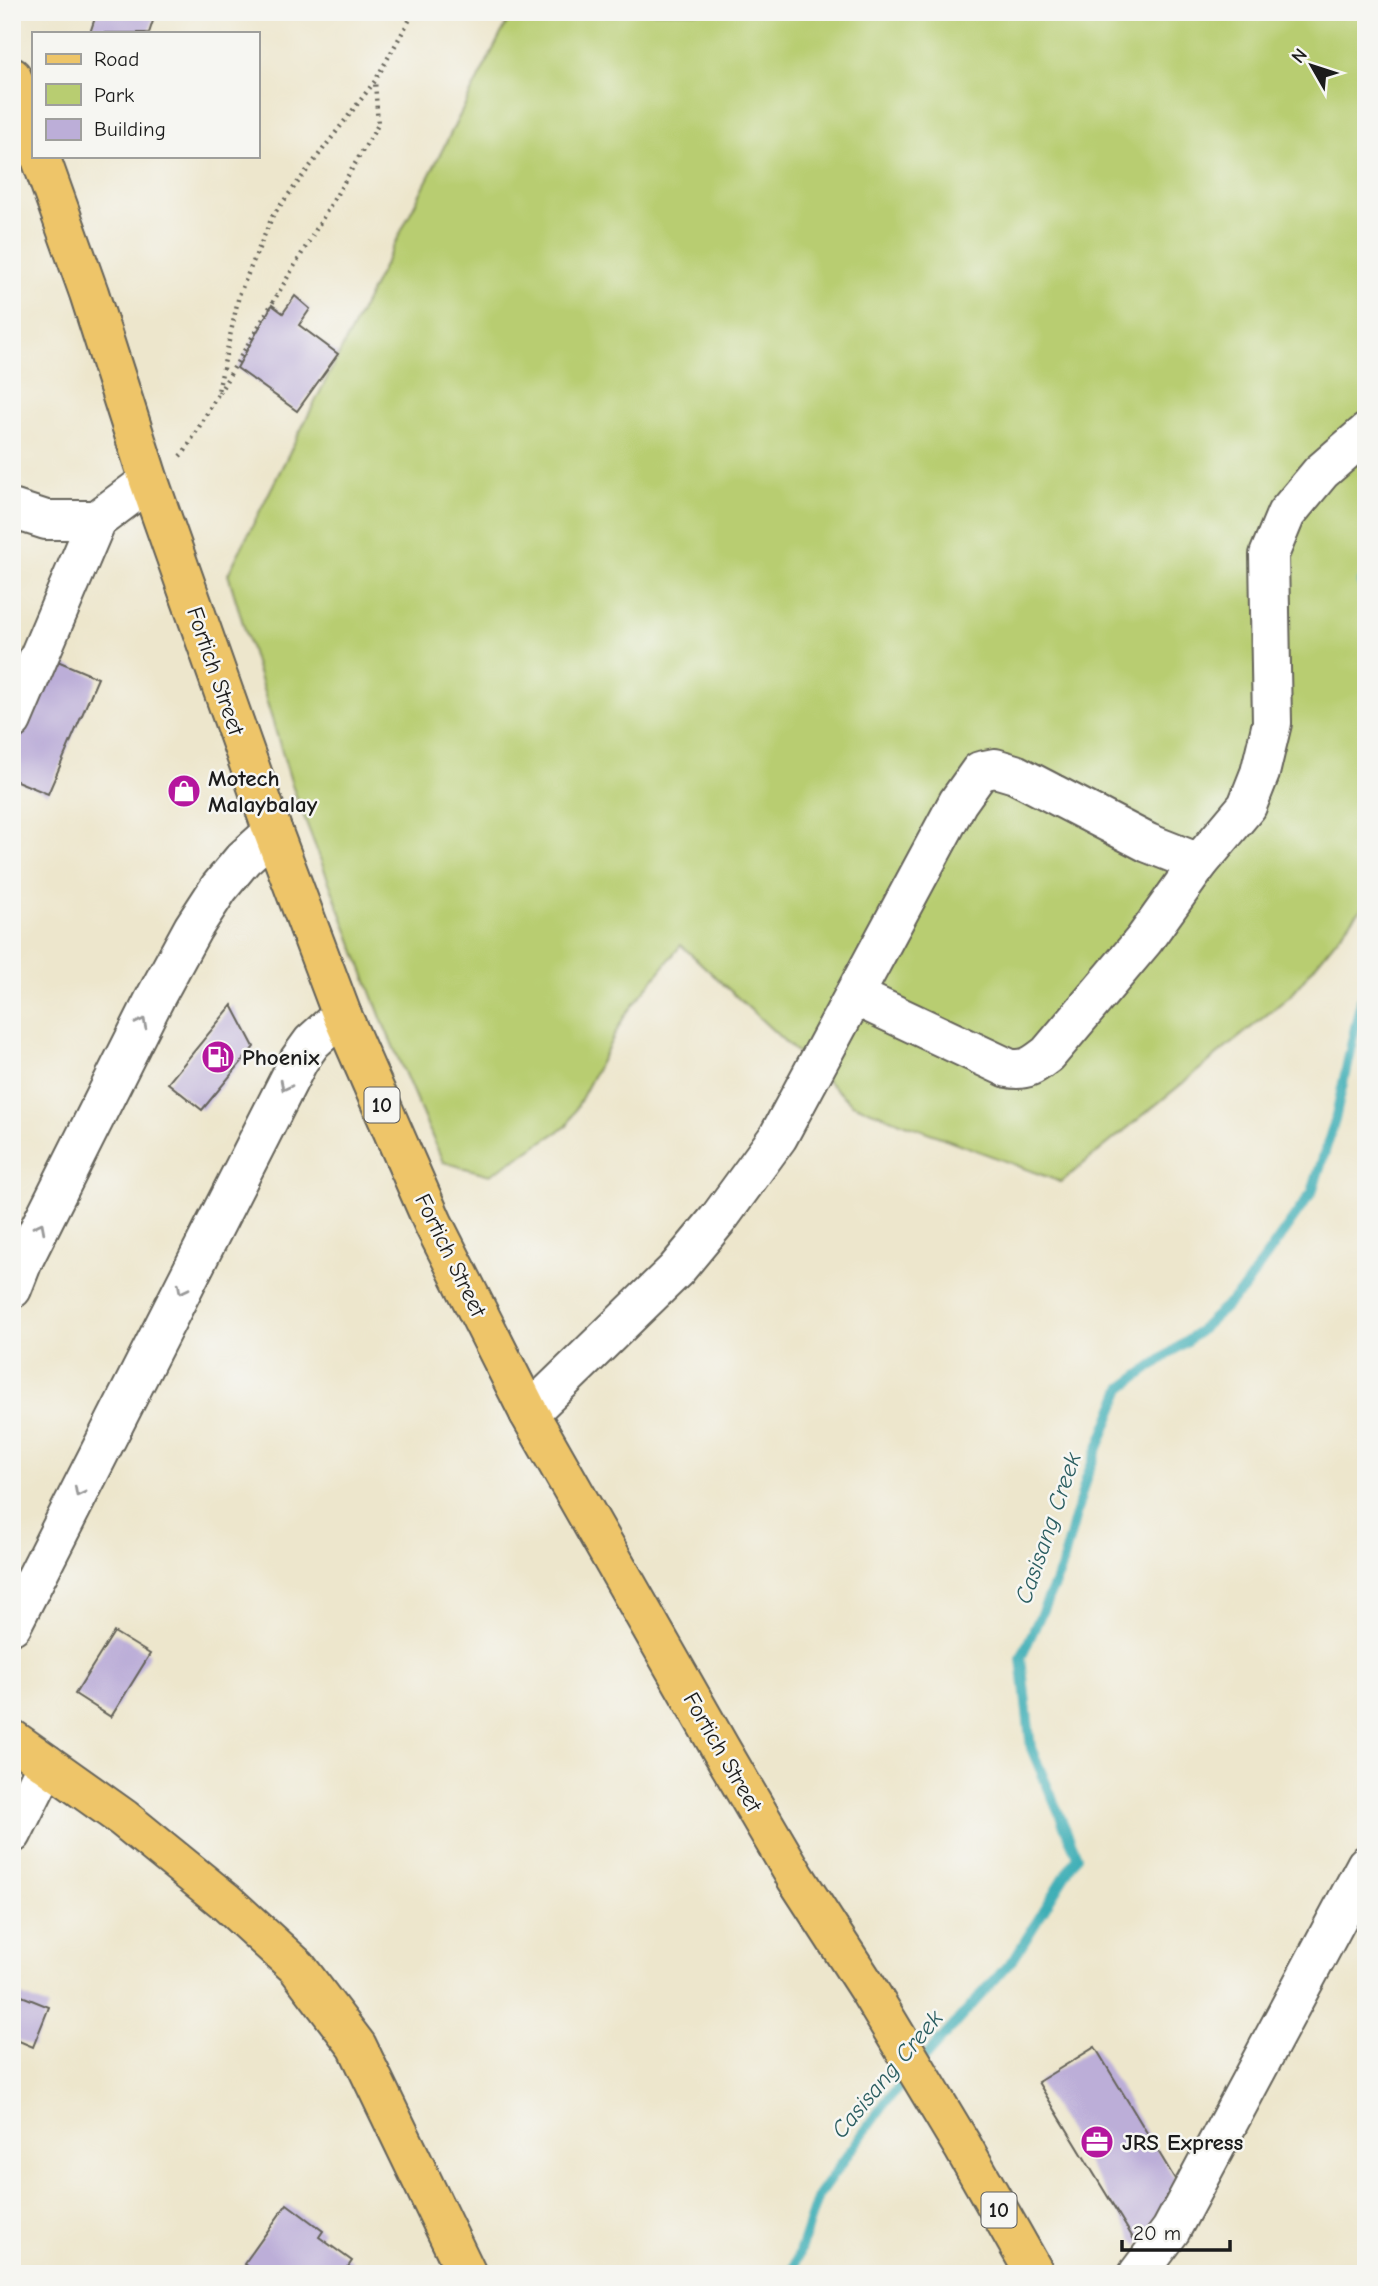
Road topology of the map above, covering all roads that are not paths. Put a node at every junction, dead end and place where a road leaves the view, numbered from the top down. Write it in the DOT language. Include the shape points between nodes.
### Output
graph roads {
  1 [pos="12,77"];
  2 [pos="32,133"];
  3 [pos="41,158"];
  4 [pos="1366,433"];
  5 [pos="149,481"];
  6 [pos="12,509"];
  7 [pos="97,520"];
  8 [pos="12,720"];
  9 [pos="273,832"];
  10 [pos="1199,863"];
  11 [pos="855,996"];
  12 [pos="342,1014"];
  13 [pos="12,1289"];
  14 [pos="529,1413"];
  15 [pos="12,1625"];
  16 [pos="12,1739"];
  17 [pos="47,1765"];
  18 [pos="12,1834"];
  19 [pos="1366,1866"];
  20 [pos="467,2274"];
  21 [pos="1035,2274"];
  22 [pos="1138,2274"];
  1 -- 2 [label="main road"];
  3 -- 5 [label="main road, Fortich Street / 10"];
  4 -- 10 [label="street" via="1321,472 1286,514 1269,555 1272,723 1247,806"];
  5 -- 7 [label="street"];
  5 -- 9 [label="main road, Fortich Street / 10"];
  6 -- 7 [label="street" via="47,520"];
  7 -- 8 [label="street"];
  9 -- 12 [label="main road, Fortich Street / 10"];
  13 -- 9 [label="street, one-way" via="193,928 243,859"];
  10 -- 11 [label="street" via="1144,940 1033,1066 1008,1068"];
  10 -- 11 [label="street" via="1148,843 1015,774 995,768 980,771 958,802"];
  11 -- 14 [label="street" via="778,1137 719,1218 676,1270"];
  12 -- 14 [label="main road, Fortich Street / 10" via="433,1223"];
  12 -- 15 [label="street, one-way" via="299,1060"];
  14 -- 21 [label="main road, Fortich Street / 10" via="796,1878 868,1989"];
  16 -- 17 [label="main road"];
  17 -- 18 [label="street"];
  17 -- 20 [label="main road" via="123,1818 297,1967 357,2046"];
  19 -- 22 [label="street" via="1171,2230"];
}
